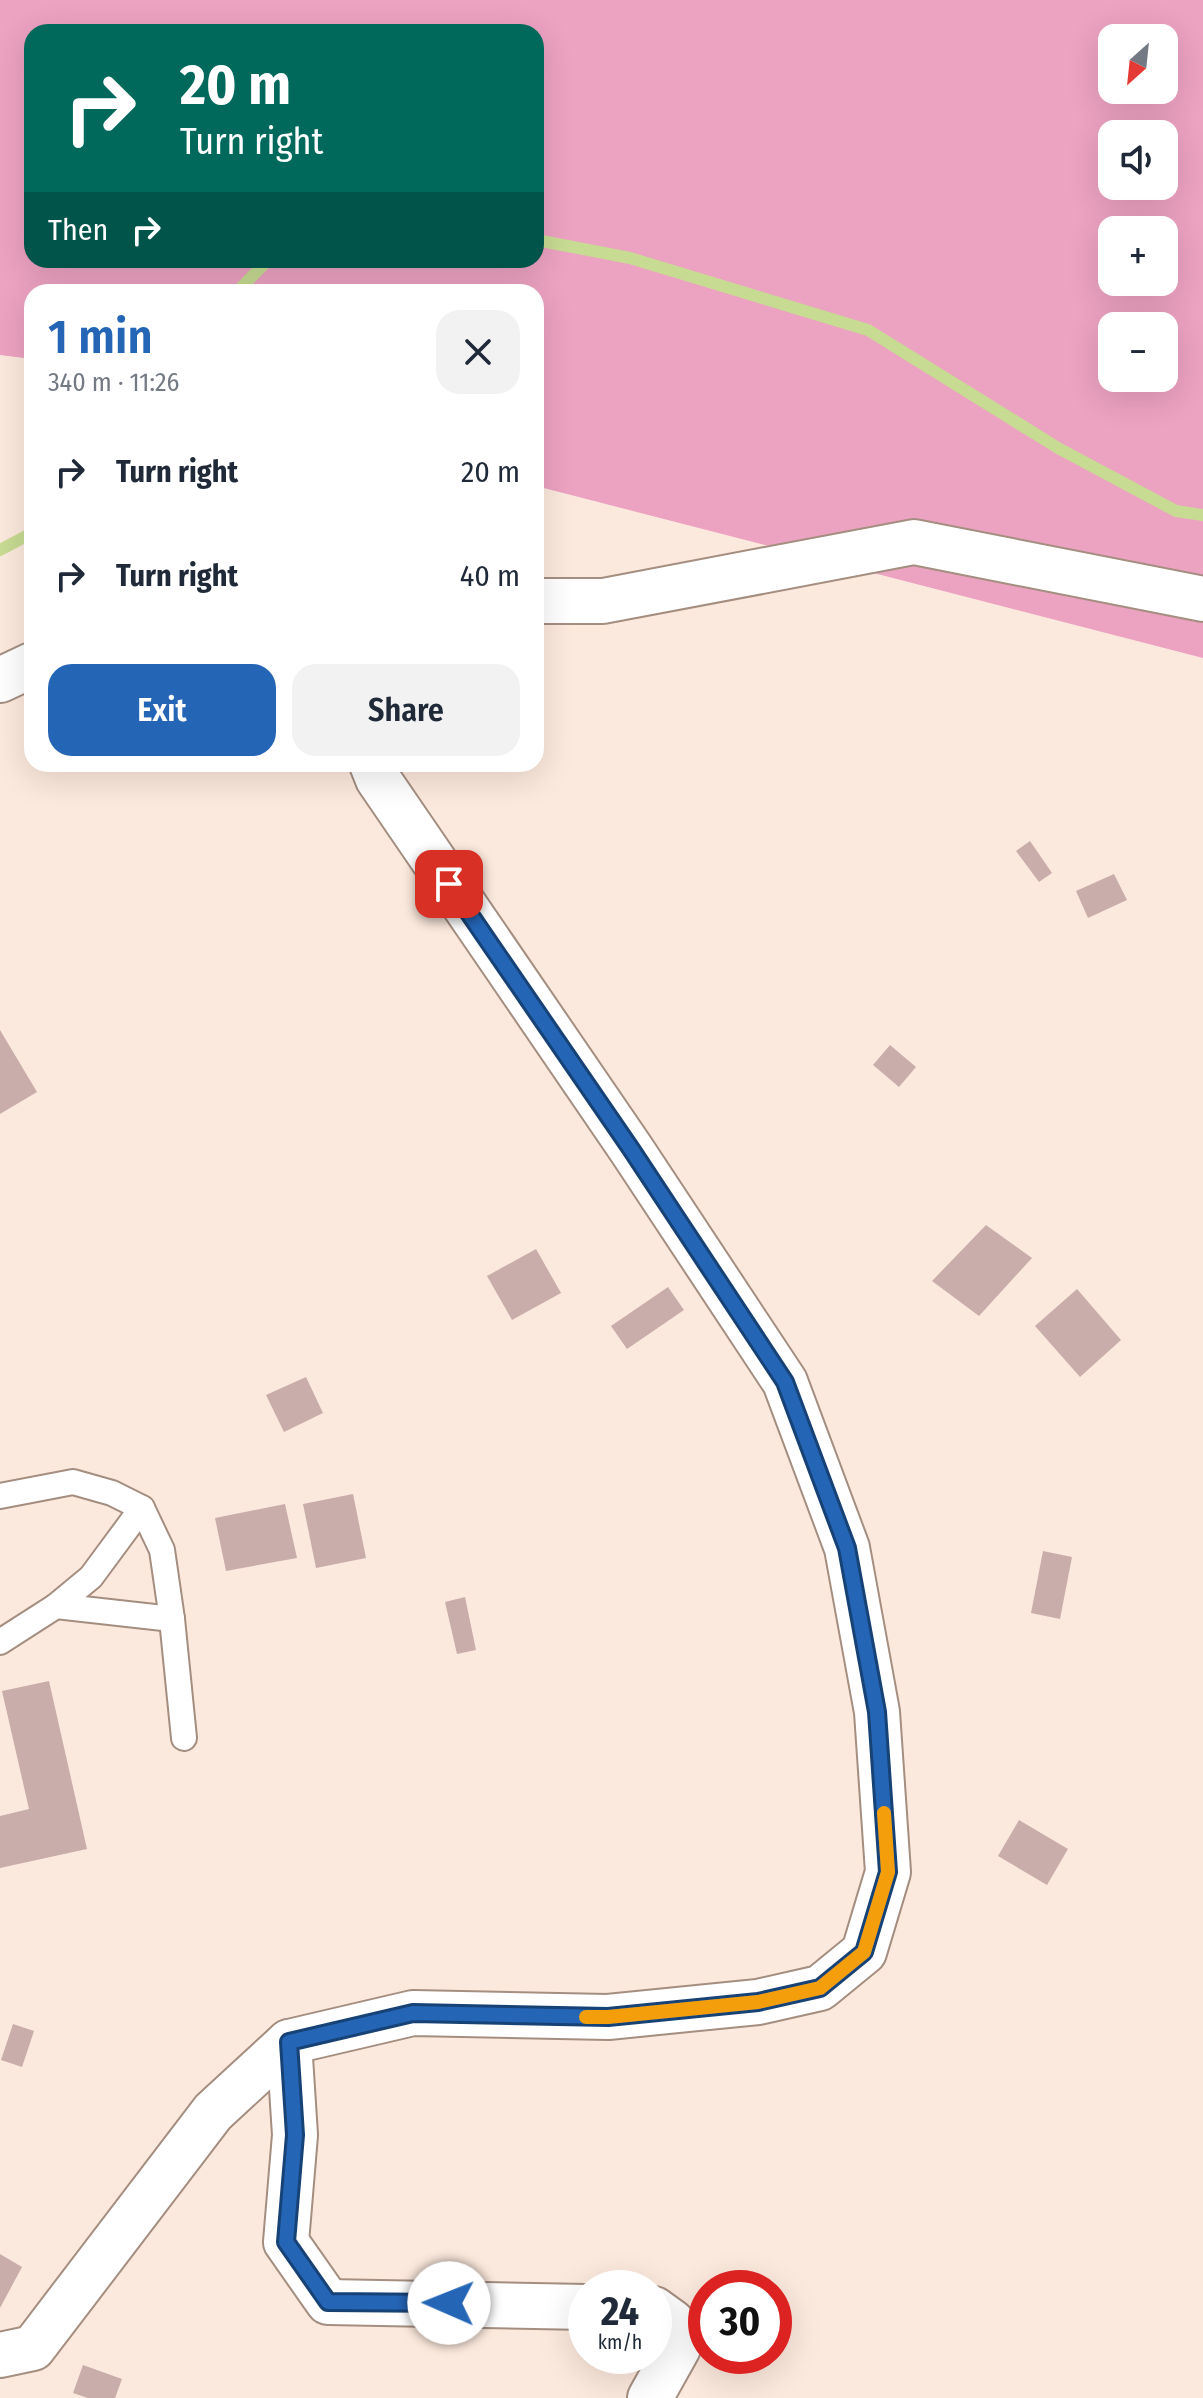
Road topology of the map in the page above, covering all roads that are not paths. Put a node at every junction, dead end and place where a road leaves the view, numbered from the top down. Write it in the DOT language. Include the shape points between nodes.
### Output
graph roads {
  1 [pos="1203,599"];
  2 [pos="544,601"];
  3 [pos="24,669"];
  4 [pos="0,680"];
  5 [pos="375,772"];
  6 [pos="0,1496"];
  7 [pos="142,1508"];
  8 [pos="56,1606"];
  9 [pos="172,1619"];
  10 [pos="0,1642"];
  11 [pos="184,1738"];
  12 [pos="289,2042"];
  13 [pos="568,2307"];
  14 [pos="672,2322"];
  15 [pos="0,2355"];
  16 [pos="672,2359"];
  17 [pos="663,2374"];
  18 [pos="650,2398"];
  1 -- 2 [label="street" via="914,542 603,601"];
  3 -- 4 [label="street"];
  5 -- 12 [label="street" via="785,1382 847,1548 877,1712 888,1872 864,1952 820,1988 758,2002 608,2017 413,2013"];
  6 -- 7 [label="lane" via="73,1482"];
  7 -- 8 [label="lane" via="91,1577"];
  7 -- 9 [label="lane" via="162,1550"];
  8 -- 9 [label="lane"];
  8 -- 10 [label="lane"];
  9 -- 11 [label="lane"];
  12 -- 13 [label="street" via="295,2135 286,2242 328,2302"];
  12 -- 15 [label="street" via="213,2112 33,2348"];
  14 -- 16 [label="street" via="678,2348"];
  17 -- 18 [label="street"];
}
